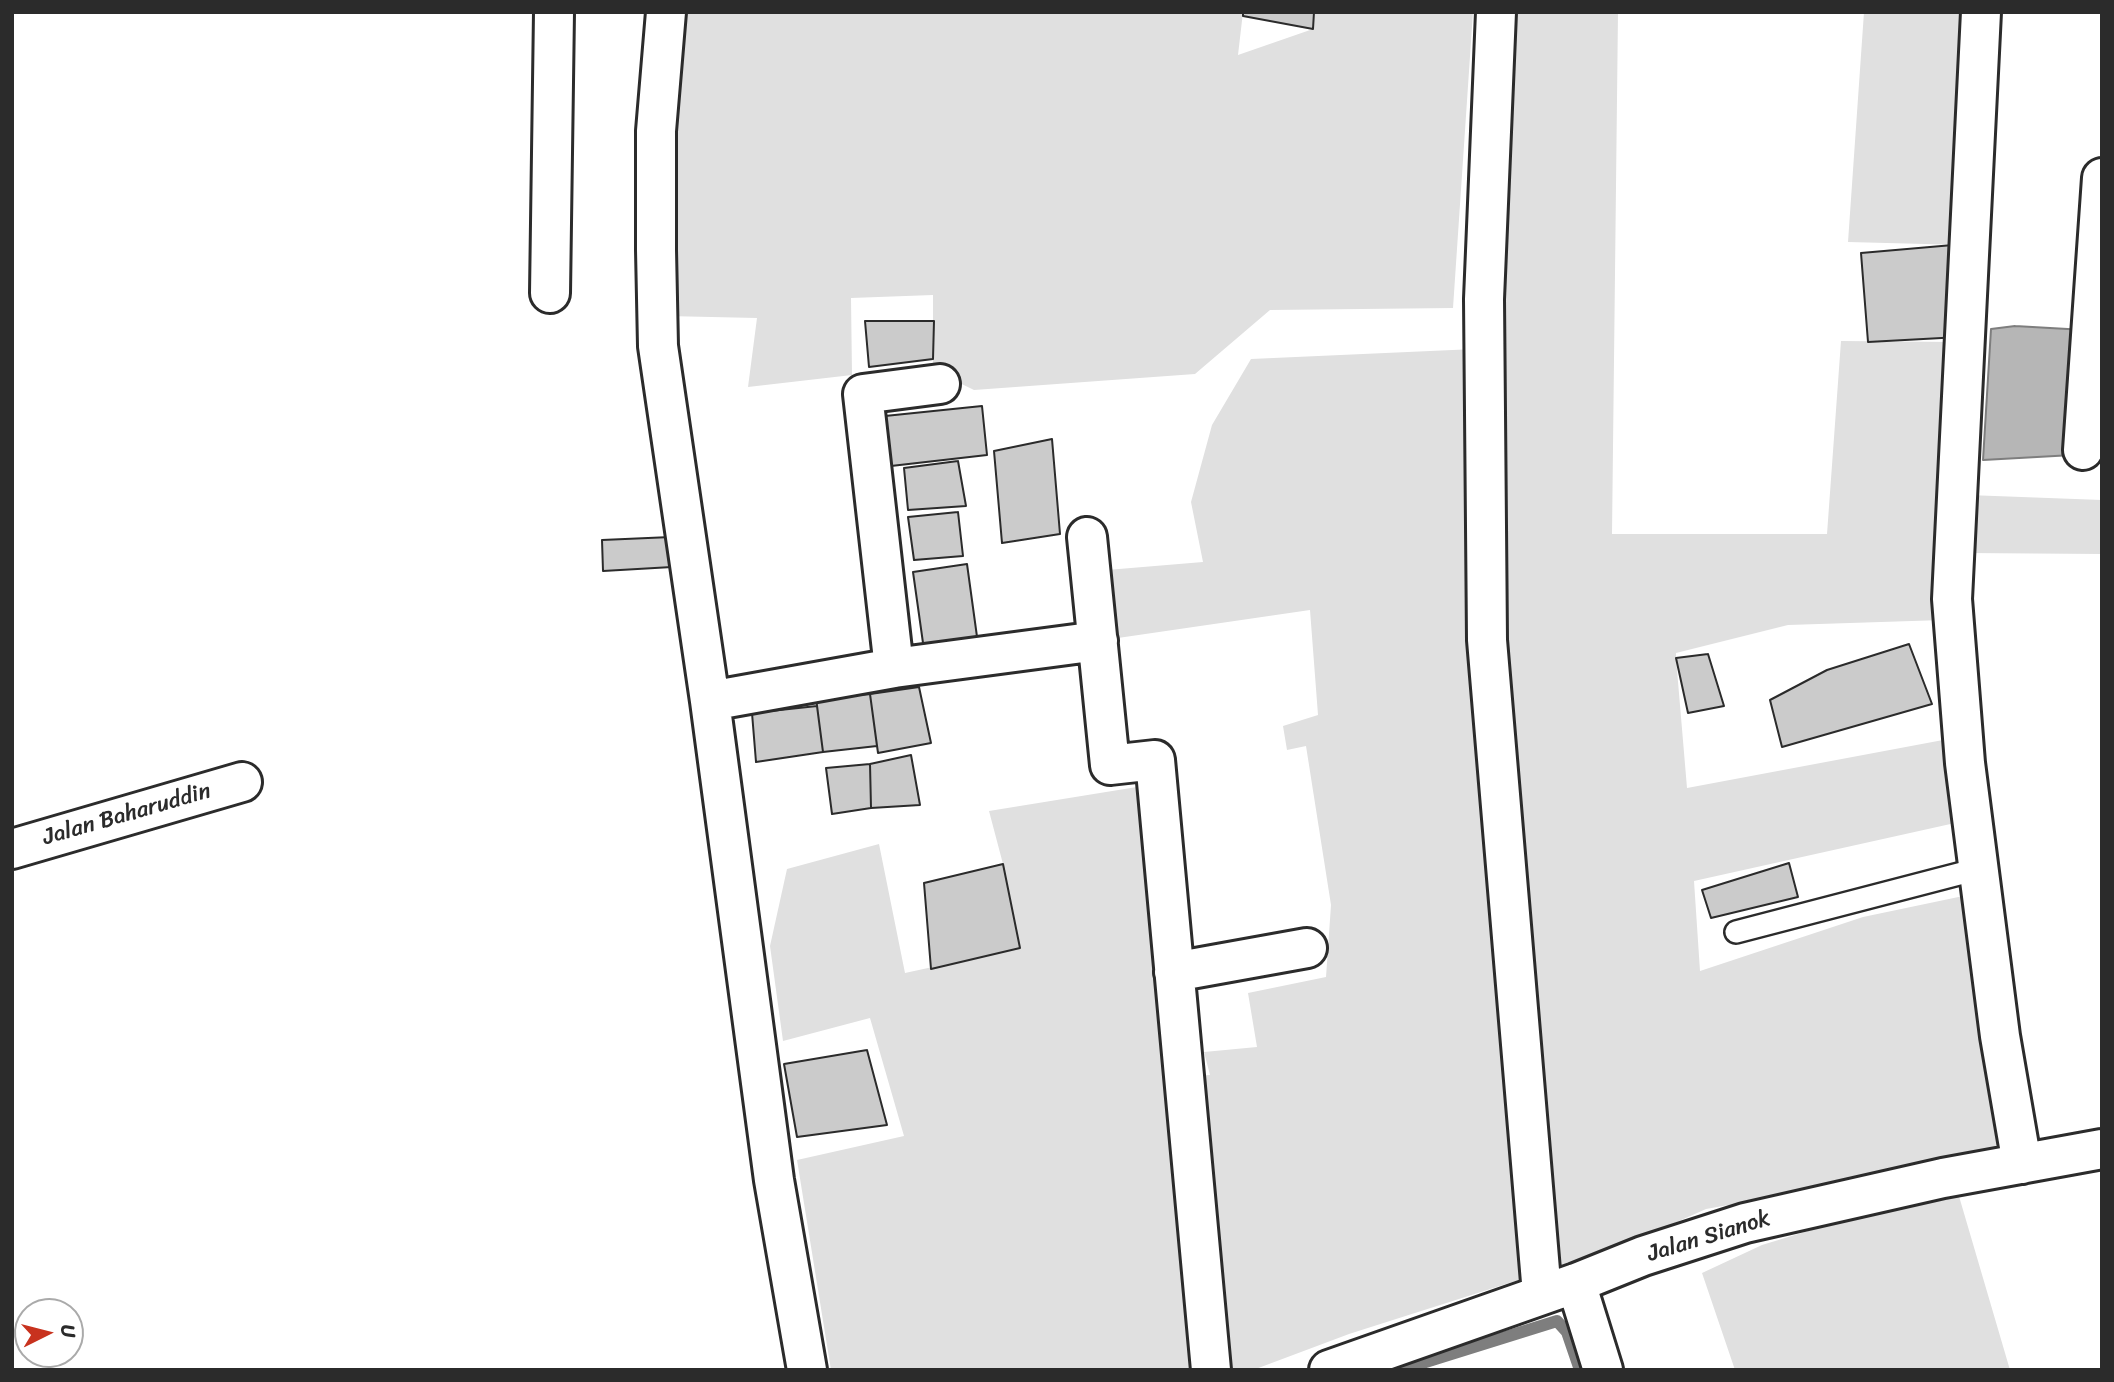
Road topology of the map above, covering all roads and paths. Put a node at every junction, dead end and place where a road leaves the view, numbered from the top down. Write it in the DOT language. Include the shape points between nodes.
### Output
graph roads {
  1 [pos="554,12"];
  2 [pos="666,12"];
  3 [pos="1496,12"];
  4 [pos="1981,12"];
  5 [pos="2102,178"];
  6 [pos="550,293"];
  7 [pos="940,384"];
  8 [pos="2083,450"];
  9 [pos="1087,537"];
  10 [pos="1098,641"];
  11 [pos="894,668"];
  12 [pos="710,701"];
  13 [pos="242,782"];
  14 [pos="12,849"];
  15 [pos="1978,869"];
  16 [pos="1736,932"];
  17 [pos="1307,948"];
  18 [pos="1174,972"];
  19 [pos="2102,1149"];
  20 [pos="2022,1164"];
  21 [pos="1559,1289"];
  22 [pos="807,1370"];
  23 [pos="1210,1370"];
  24 [pos="1329,1370"];
  25 [pos="1603,1370"];
  1 -- 6 [label="street"];
  2 -- 12 [label="street" via="656,131 659,345"];
  3 -- 21 [label="street" via="1484,299 1487,640"];
  4 -- 15 [label="street" via="1952,599"];
  5 -- 8 [label="street"];
  7 -- 11 [label="street" via="863,394"];
  9 -- 10 [label="street"];
  10 -- 11 [label="street"];
  10 -- 18 [label="street" via="1110,765 1154,760"];
  11 -- 12 [label="street"];
  12 -- 22 [label="street" via="774,1180"];
  13 -- 14 [label="street, Jalan Baharuddin"];
  15 -- 16 [label="lane"];
  15 -- 20 [label="street"];
  17 -- 18 [label="street"];
  18 -- 23 [label="street"];
  19 -- 20 [label="street, Jalan Sianok"];
  20 -- 21 [label="street, Jalan Sianok" via="1745,1223"];
  21 -- 24 [label="street, Jalan Sianok"];
  21 -- 25 [label="street"];
}
